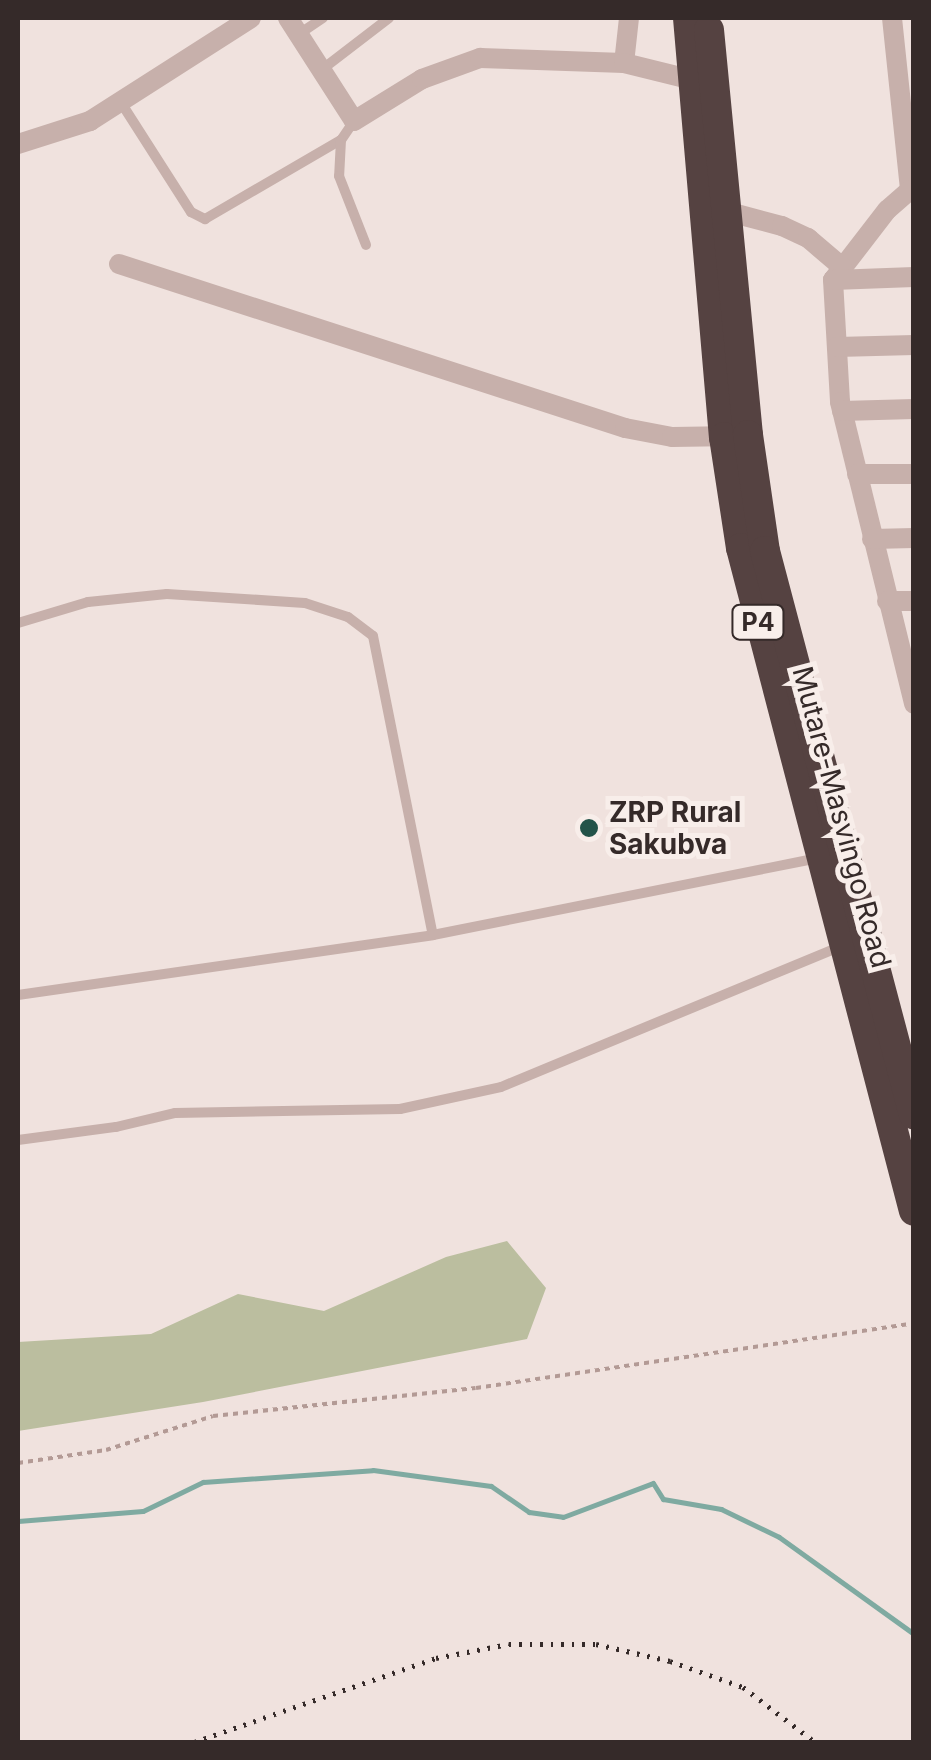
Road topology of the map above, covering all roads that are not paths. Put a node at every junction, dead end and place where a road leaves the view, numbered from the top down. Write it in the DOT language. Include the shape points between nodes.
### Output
graph roads {
  1 [pos="251,18"];
  2 [pos="323,18"];
  3 [pos="389,18"];
  4 [pos="630,18"];
  5 [pos="688,18"];
  6 [pos="707,18"];
  7 [pos="892,18"];
  8 [pos="292,27"];
  9 [pos="624,63"];
  10 [pos="320,71"];
  11 [pos="693,80"];
  12 [pos="120,102"];
  13 [pos="354,122"];
  14 [pos="340,140"];
  15 [pos="18,144"];
  16 [pos="912,190"];
  17 [pos="729,212"];
  18 [pos="366,245"];
  19 [pos="119,264"];
  20 [pos="837,273"];
  21 [pos="914,276"];
  22 [pos="914,345"];
  23 [pos="837,347"];
  24 [pos="914,409"];
  25 [pos="842,411"];
  26 [pos="736,436"];
  27 [pos="857,474"];
  28 [pos="914,474"];
  29 [pos="872,538"];
  30 [pos="914,538"];
  31 [pos="887,601"];
  32 [pos="914,601"];
  33 [pos="18,623"];
  34 [pos="908,664"];
  35 [pos="914,704"];
  36 [pos="820,858"];
  37 [pos="434,934"];
  38 [pos="842,945"];
  39 [pos="18,994"];
  40 [pos="884,1007"];
  41 [pos="914,1036"];
  42 [pos="914,1115"];
  43 [pos="18,1140"];
  44 [pos="914,1211"];
  1 -- 12 [label="street"];
  2 -- 8 [label="lane"];
  3 -- 10 [label="lane"];
  4 -- 9 [label="street"];
  5 -- 11 [label="highway, Mutare-Masvingo Road / P4"];
  6 -- 17 [label="highway, Mutare-Masvingo Road / P4"];
  7 -- 16 [label="street"];
  8 -- 10 [label="street"];
  9 -- 11 [label="street"];
  9 -- 13 [label="street" via="480,58 422,79"];
  10 -- 13 [label="street"];
  11 -- 26 [label="highway, Mutare-Masvingo Road / P4"];
  12 -- 14 [label="lane" via="190,212 205,219"];
  12 -- 15 [label="street" via="90,121"];
  13 -- 14 [label="lane"];
  14 -- 18 [label="lane" via="339,176"];
  16 -- 20 [label="street" via="886,210"];
  17 -- 20 [label="street" via="808,238"];
  17 -- 26 [label="highway, Mutare-Masvingo Road / P4"];
  19 -- 26 [label="street" via="625,428"];
  20 -- 21 [label="street"];
  20 -- 23 [label="street"];
  22 -- 23 [label="street"];
  23 -- 25 [label="street"];
  24 -- 25 [label="street"];
  25 -- 27 [label="street"];
  26 -- 36 [label="highway, Mutare-Masvingo Road / P4" via="756,614"];
  26 -- 40 [label="highway, Mutare-Masvingo Road / P4"];
  27 -- 28 [label="street"];
  27 -- 29 [label="street"];
  29 -- 30 [label="street"];
  29 -- 31 [label="street"];
  31 -- 32 [label="street"];
  31 -- 34 [label="street"];
  33 -- 37 [label="lane" via="88,602 167,594 305,603 348,617 374,636"];
  34 -- 35 [label="street"];
  36 -- 37 [label="lane"];
  36 -- 38 [label="highway, Mutare-Masvingo Road / P4"];
  37 -- 39 [label="lane"];
  38 -- 43 [label="lane" via="501,1087 400,1109 175,1113"];
  38 -- 44 [label="highway, Mutare-Masvingo Road / P4"];
  40 -- 41 [label="highway"];
  40 -- 42 [label="highway, Mutare-Masvingo Road / P4"];
}
